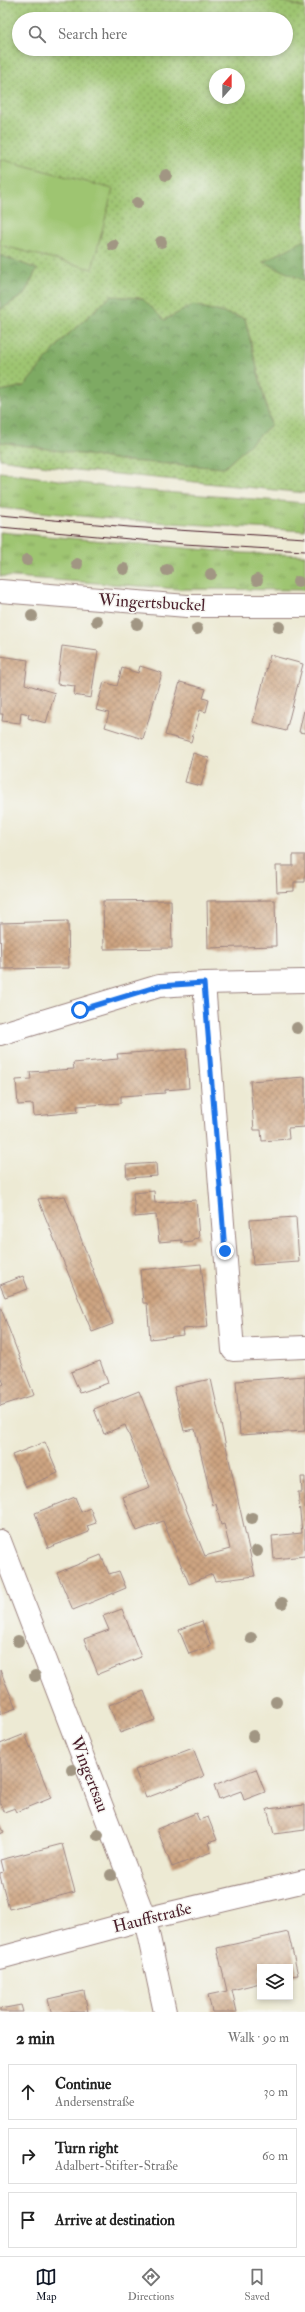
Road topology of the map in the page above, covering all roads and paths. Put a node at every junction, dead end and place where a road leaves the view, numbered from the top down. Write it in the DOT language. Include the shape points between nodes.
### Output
graph roads {
  1 [pos="0,591"];
  2 [pos="305,606"];
  3 [pos="305,981"];
  4 [pos="204,983"];
  5 [pos="0,1034"];
  6 [pos="305,1347"];
  7 [pos="0,1541"];
  8 [pos="305,1880"];
  9 [pos="145,1919"];
  10 [pos="0,1958"];
  11 [pos="166,2012"];
  1 -- 2 [label="street, Wingertsbuckel" via="186,606"];
  3 -- 4 [label="street"];
  4 -- 5 [label="street" via="159,986"];
  4 -- 6 [label="street" via="233,1350"];
  7 -- 9 [label="street, Wingertsau"];
  8 -- 9 [label="street, Hauffstraße"];
  9 -- 10 [label="street, Hauffstraße"];
  9 -- 11 [label="street, Wingertsau"];
}
